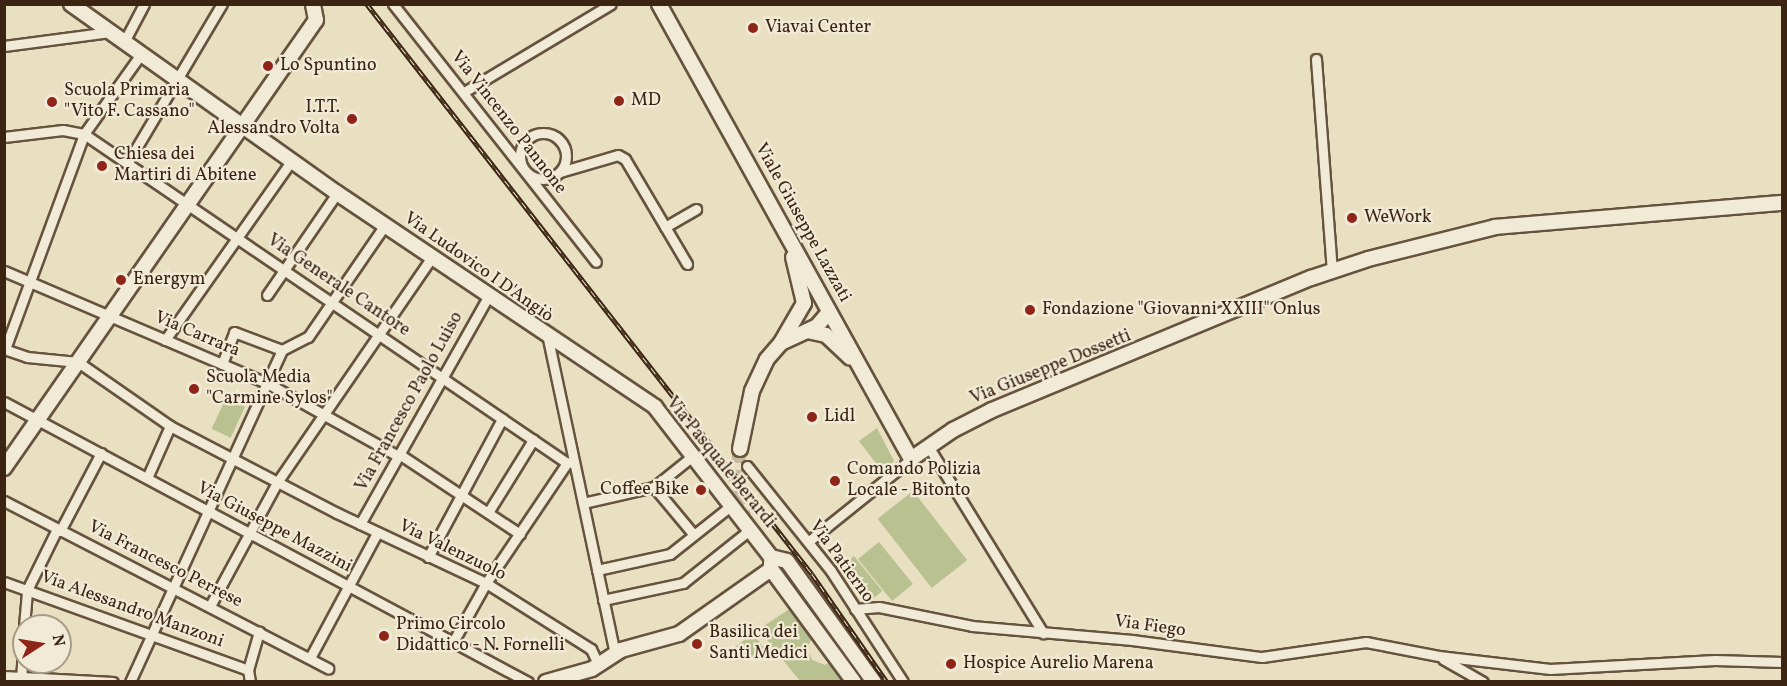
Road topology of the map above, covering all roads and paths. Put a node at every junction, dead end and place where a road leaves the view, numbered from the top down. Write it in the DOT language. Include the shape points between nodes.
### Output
graph roads {
  1 [pos="71,4"];
  2 [pos="144,4"];
  3 [pos="222,4"];
  4 [pos="393,4"];
  5 [pos="611,4"];
  6 [pos="659,4"];
  7 [pos="313,9"];
  8 [pos="110,32"];
  9 [pos="124,42"];
  10 [pos="4,46"];
  11 [pos="141,54"];
  12 [pos="1316,58"];
  13 [pos="178,79"];
  14 [pos="464,92"];
  15 [pos="243,125"];
  16 [pos="84,134"];
  17 [pos="4,137"];
  18 [pos="292,160"];
  19 [pos="129,162"];
  20 [pos="526,171"];
  21 [pos="560,172"];
  22 [pos="337,193"];
  23 [pos="188,202"];
  24 [pos="1782,203"];
  25 [pos="696,209"];
  26 [pos="385,225"];
  27 [pos="784,226"];
  28 [pos="665,227"];
  29 [pos="238,237"];
  30 [pos="432,256"];
  31 [pos="596,262"];
  32 [pos="687,264"];
  33 [pos="285,270"];
  34 [pos="4,271"];
  35 [pos="1332,271"];
  36 [pos="28,281"];
  37 [pos="267,295"];
  38 [pos="489,296"];
  39 [pos="332,302"];
  40 [pos="830,312"];
  41 [pos="108,316"];
  42 [pos="804,331"];
  43 [pos="379,334"];
  44 [pos="547,334"];
  45 [pos="165,340"];
  46 [pos="781,343"];
  47 [pos="5,349"];
  48 [pos="282,350"];
  49 [pos="78,362"];
  50 [pos="222,364"];
  51 [pos="860,367"];
  52 [pos="442,378"];
  53 [pos="267,383"];
  54 [pos="4,402"];
  55 [pos="324,412"];
  56 [pos="37,419"];
  57 [pos="502,419"];
  58 [pos="170,426"];
  59 [pos="533,440"];
  60 [pos="928,446"];
  61 [pos="740,449"];
  62 [pos="101,453"];
  63 [pos="694,454"];
  64 [pos="398,455"];
  65 [pos="233,457"];
  66 [pos="910,459"];
  67 [pos="570,463"];
  68 [pos="747,466"];
  69 [pos="4,468"];
  70 [pos="147,478"];
  71 [pos="278,482"];
  72 [pos="654,487"];
  73 [pos="463,494"];
  74 [pos="4,501"];
  75 [pos="583,503"];
  76 [pos="733,504"];
  77 [pos="489,511"];
  78 [pos="208,512"];
  79 [pos="360,525"];
  80 [pos="751,529"];
  81 [pos="59,530"];
  82 [pos="377,532"];
  83 [pos="248,533"];
  84 [pos="520,534"];
  85 [pos="694,535"];
  86 [pos="809,541"];
  87 [pos="428,557"];
  88 [pos="771,563"];
  89 [pos="597,570"];
  90 [pos="785,572"];
  91 [pos="4,582"];
  92 [pos="486,583"];
  93 [pos="172,587"];
  94 [pos="349,587"];
  95 [pos="27,590"];
  96 [pos="603,600"];
  97 [pos="210,606"];
  98 [pos="855,609"];
  99 [pos="25,614"];
  100 [pos="259,632"];
  101 [pos="1043,633"];
  102 [pos="149,634"];
  103 [pos="453,642"];
  104 [pos="615,652"];
  105 [pos="1439,657"];
  106 [pos="310,658"];
  107 [pos="1782,662"];
  108 [pos="599,666"];
  109 [pos="328,668"];
  110 [pos="248,670"];
  111 [pos="4,676"];
  112 [pos="20,679"];
  113 [pos="51,680"];
  114 [pos="113,681"];
  115 [pos="130,681"];
  116 [pos="250,681"];
  117 [pos="528,681"];
  118 [pos="546,681"];
  119 [pos="854,681"];
  120 [pos="865,681"];
  121 [pos="874,681"];
  122 [pos="903,681"];
  123 [pos="1483,681"];
  1 -- 8 [label="street, Via Ludovico I D'Angiò"];
  2 -- 9 [label="street"];
  3 -- 13 [label="street"];
  4 -- 14 [label="street, Via Vincenzo Pannone"];
  5 -- 14 [label="street"];
  6 -- 27 [label="street, Viale Giuseppe Lazzati"];
  7 -- 15 [label="street"];
  8 -- 9 [label="street, Via Ludovico I D'Angiò"];
  8 -- 10 [label="street"];
  9 -- 11 [label="street, Via Ludovico I D'Angiò"];
  11 -- 13 [label="street, Via Ludovico I D'Angiò"];
  11 -- 16 [label="street"];
  12 -- 35 [label="street"];
  13 -- 15 [label="street, Via Ludovico I D'Angiò"];
  13 -- 19 [label="street"];
  14 -- 20 [label="street, Via Vincenzo Pannone"];
  15 -- 18 [label="street, Via Ludovico I D'Angiò"];
  15 -- 23 [label="street"];
  16 -- 17 [label="street" via="63,130"];
  16 -- 19 [label="street, Via Generale Cantore"];
  16 -- 36 [label="street"];
  18 -- 22 [label="street, Via Ludovico I D'Angiò"];
  18 -- 29 [label="street"];
  19 -- 23 [label="street, Via Generale Cantore"];
  20 -- 21 [label="street" via="540,178"];
  20 -- 21 [label="street" via="522,149 531,137 546,133 559,140 566,152"];
  20 -- 31 [label="street, Via Vincenzo Pannone"];
  21 -- 28 [label="street" via="618,155 625,159"];
  22 -- 26 [label="street, Via Ludovico I D'Angiò"];
  22 -- 33 [label="street"];
  23 -- 29 [label="street, Via Generale Cantore"];
  23 -- 41 [label="street"];
  24 -- 35 [label="street, Via Giuseppe Dossetti" via="1495,227 1453,235"];
  25 -- 28 [label="street"];
  26 -- 30 [label="street, Via Ludovico I D'Angiò"];
  26 -- 39 [label="street"];
  27 -- 40 [label="street, Viale Giuseppe Lazzati"];
  27 -- 46 [label="street" via="804,303"];
  28 -- 32 [label="street"];
  29 -- 33 [label="street, Via Generale Cantore"];
  29 -- 45 [label="street"];
  30 -- 38 [label="street, Via Ludovico I D'Angiò"];
  30 -- 43 [label="street"];
  33 -- 37 [label="street"];
  33 -- 39 [label="street, Via Generale Cantore"];
  34 -- 36 [label="street, Via Carrara"];
  35 -- 60 [label="street, Via Giuseppe Dossetti" via="992,410"];
  36 -- 41 [label="street, Via Carrara"];
  36 -- 47 [label="street"];
  38 -- 44 [label="street, Via Ludovico I D'Angiò"];
  38 -- 52 [label="street, Via Francesco Paolo Luiso"];
  39 -- 43 [label="street, Via Generale Cantore"];
  39 -- 48 [label="street" via="308,337"];
  40 -- 42 [label="street" via="822,322"];
  40 -- 46 [label="street" via="799,323"];
  40 -- 51 [label="street, Viale Giuseppe Lazzati"];
  41 -- 45 [label="street, Via Carrara"];
  41 -- 49 [label="street"];
  42 -- 46 [label="street"];
  42 -- 51 [label="street" via="826,334"];
  43 -- 52 [label="street, Via Generale Cantore"];
  43 -- 55 [label="street"];
  44 -- 63 [label="street, Via Pasquale Berardi" via="655,407"];
  44 -- 67 [label="street, Via Ludovico I D'Angiò"];
  45 -- 50 [label="street, Via Carrara"];
  46 -- 61 [label="street" via="758,375"];
  47 -- 49 [label="street" via="27,357"];
  48 -- 50 [label="street" via="234,332"];
  48 -- 53 [label="street"];
  49 -- 56 [label="street"];
  49 -- 58 [label="street, Via Valenzuolo"];
  50 -- 53 [label="street, Via Carrara"];
  51 -- 66 [label="street, Viale Giuseppe Lazzati"];
  52 -- 57 [label="street, Via Generale Cantore"];
  52 -- 64 [label="street, Via Francesco Paolo Luiso"];
  53 -- 55 [label="street, Via Carrara"];
  53 -- 65 [label="street"];
  54 -- 56 [label="street, Via Giuseppe Mazzini"];
  55 -- 64 [label="street, Via Carrara"];
  55 -- 71 [label="street"];
  56 -- 62 [label="street, Via Giuseppe Mazzini"];
  56 -- 69 [label="street"];
  57 -- 59 [label="street, Via Generale Cantore"];
  57 -- 73 [label="street"];
  58 -- 65 [label="street, Via Valenzuolo"];
  58 -- 70 [label="street"];
  59 -- 67 [label="street, Via Generale Cantore"];
  59 -- 77 [label="street"];
  60 -- 66 [label="street, Via Giuseppe Dossetti"];
  60 -- 101 [label="street"];
  62 -- 70 [label="street, Via Giuseppe Mazzini"];
  62 -- 81 [label="street"];
  63 -- 72 [label="street"];
  63 -- 76 [label="street, Via Pasquale Berardi"];
  64 -- 73 [label="street, Via Carrara"];
  64 -- 79 [label="street, Via Francesco Paolo Luiso"];
  65 -- 71 [label="street, Via Valenzuolo"];
  65 -- 78 [label="street"];
  66 -- 86 [label="street, Via Giuseppe Dossetti"];
  67 -- 75 [label="street, Via Ludovico I D'Angiò"];
  67 -- 84 [label="street"];
  68 -- 86 [label="street, Via Patierno"];
  70 -- 78 [label="street, Via Giuseppe Mazzini"];
  71 -- 79 [label="street, Via Valenzuolo"];
  71 -- 83 [label="street"];
  72 -- 75 [label="street"];
  72 -- 85 [label="street"];
  73 -- 77 [label="street, Via Carrara"];
  73 -- 87 [label="street"];
  74 -- 81 [label="street, Via Francesco Perrese"];
  75 -- 89 [label="street, Via Ludovico I D'Angiò"];
  76 -- 80 [label="street, Via Pasquale Berardi"];
  76 -- 85 [label="street"];
  77 -- 84 [label="street, Via Carrara"];
  78 -- 83 [label="street, Via Giuseppe Mazzini"];
  78 -- 93 [label="street"];
  79 -- 82 [label="street, Via Valenzuolo"];
  80 -- 88 [label="street, Via Pasquale Berardi"];
  80 -- 96 [label="street" via="683,583"];
  81 -- 93 [label="street, Via Francesco Perrese"];
  81 -- 95 [label="street"];
  82 -- 87 [label="street, Via Valenzuolo"];
  82 -- 94 [label="street"];
  83 -- 94 [label="street, Via Giuseppe Mazzini"];
  83 -- 97 [label="street"];
  84 -- 92 [label="street"];
  85 -- 89 [label="street" via="670,554"];
  86 -- 98 [label="street, Via Patierno"];
  87 -- 92 [label="street, Via Valenzuolo"];
  88 -- 104 [label="street" via="679,634"];
  88 -- 119 [label="street, Via Pasquale Berardi"];
  88 -- 121 [label="street" via="788,561"];
  89 -- 96 [label="street, Via Ludovico I D'Angiò"];
  90 -- 120 [label="street"];
  91 -- 95 [label="street, Via Alessandro Manzoni"];
  92 -- 103 [label="street"];
  92 -- 108 [label="street, Via Valenzuolo" via="591,649"];
  93 -- 97 [label="street, Via Francesco Perrese"];
  93 -- 102 [label="street"];
  94 -- 103 [label="street, Via Giuseppe Mazzini"];
  94 -- 106 [label="street"];
  95 -- 99 [label="street"];
  95 -- 102 [label="street, Via Alessandro Manzoni"];
  96 -- 104 [label="street, Via Ludovico I D'Angiò"];
  97 -- 100 [label="street, Via Francesco Perrese"];
  98 -- 101 [label="street, Via Fiego" via="879,607 972,626"];
  98 -- 122 [label="street, Via Patierno"];
  100 -- 106 [label="street, Via Francesco Perrese"];
  100 -- 110 [label="street"];
  101 -- 105 [label="street, Via Fiego" via="1262,657 1359,642"];
  102 -- 110 [label="street, Via Alessandro Manzoni"];
  102 -- 115 [label="street"];
  103 -- 117 [label="street, Via Giuseppe Mazzini"];
  104 -- 108 [label="street"];
  105 -- 107 [label="street" via="1551,669 1715,660"];
  105 -- 123 [label="street"];
  106 -- 109 [label="street, Via Francesco Perrese"];
  108 -- 118 [label="street"];
  110 -- 116 [label="street"];
  111 -- 112 [label="street"];
  112 -- 113 [label="street"];
  113 -- 114 [label="street"];
}
